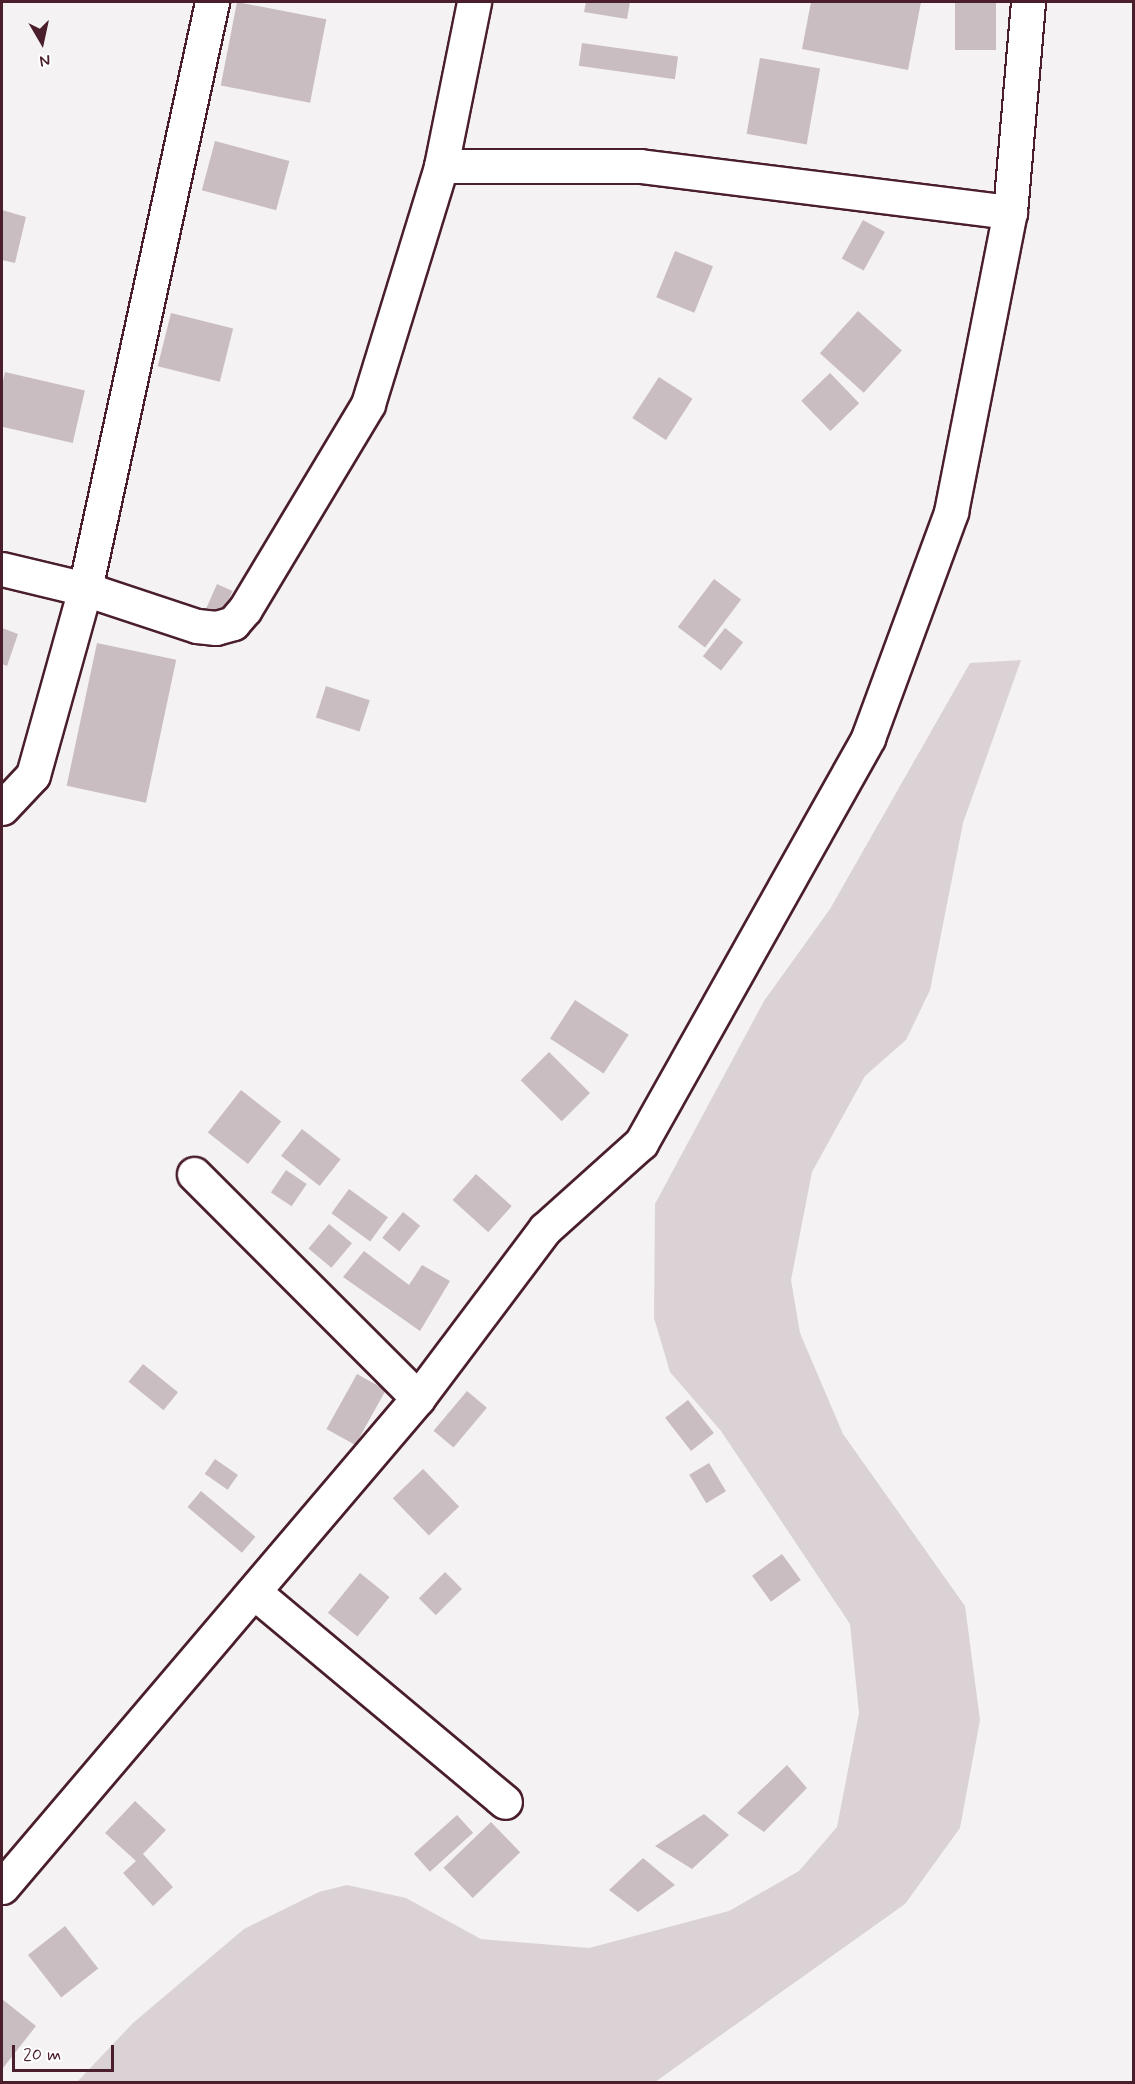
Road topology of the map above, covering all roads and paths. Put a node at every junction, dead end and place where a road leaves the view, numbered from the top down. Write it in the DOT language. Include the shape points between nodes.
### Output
graph roads {
  1 [pos="212,2"];
  2 [pos="474,2"];
  3 [pos="1028,2"];
  4 [pos="441,166"];
  5 [pos="1010,212"];
  6 [pos="2,568"];
  7 [pos="85,589"];
  8 [pos="2,808"];
  9 [pos="194,1174"];
  10 [pos="418,1398"];
  11 [pos="254,1592"];
  12 [pos="505,1802"];
  13 [pos="2,1887"];
  1 -- 7 [label="street"];
  2 -- 4 [label="street"];
  3 -- 5 [label="street"];
  4 -- 5 [label="street" via="640,166"];
  4 -- 7 [label="street" via="368,404 245,609 233,623 216,628 196,626"];
  5 -- 10 [label="street" via="951,512 868,738 641,1143 545,1229"];
  6 -- 7 [label="street"];
  7 -- 8 [label="street" via="33,775"];
  9 -- 10 [label="street"];
  10 -- 11 [label="street"];
  11 -- 12 [label="street"];
  11 -- 13 [label="street"];
}
